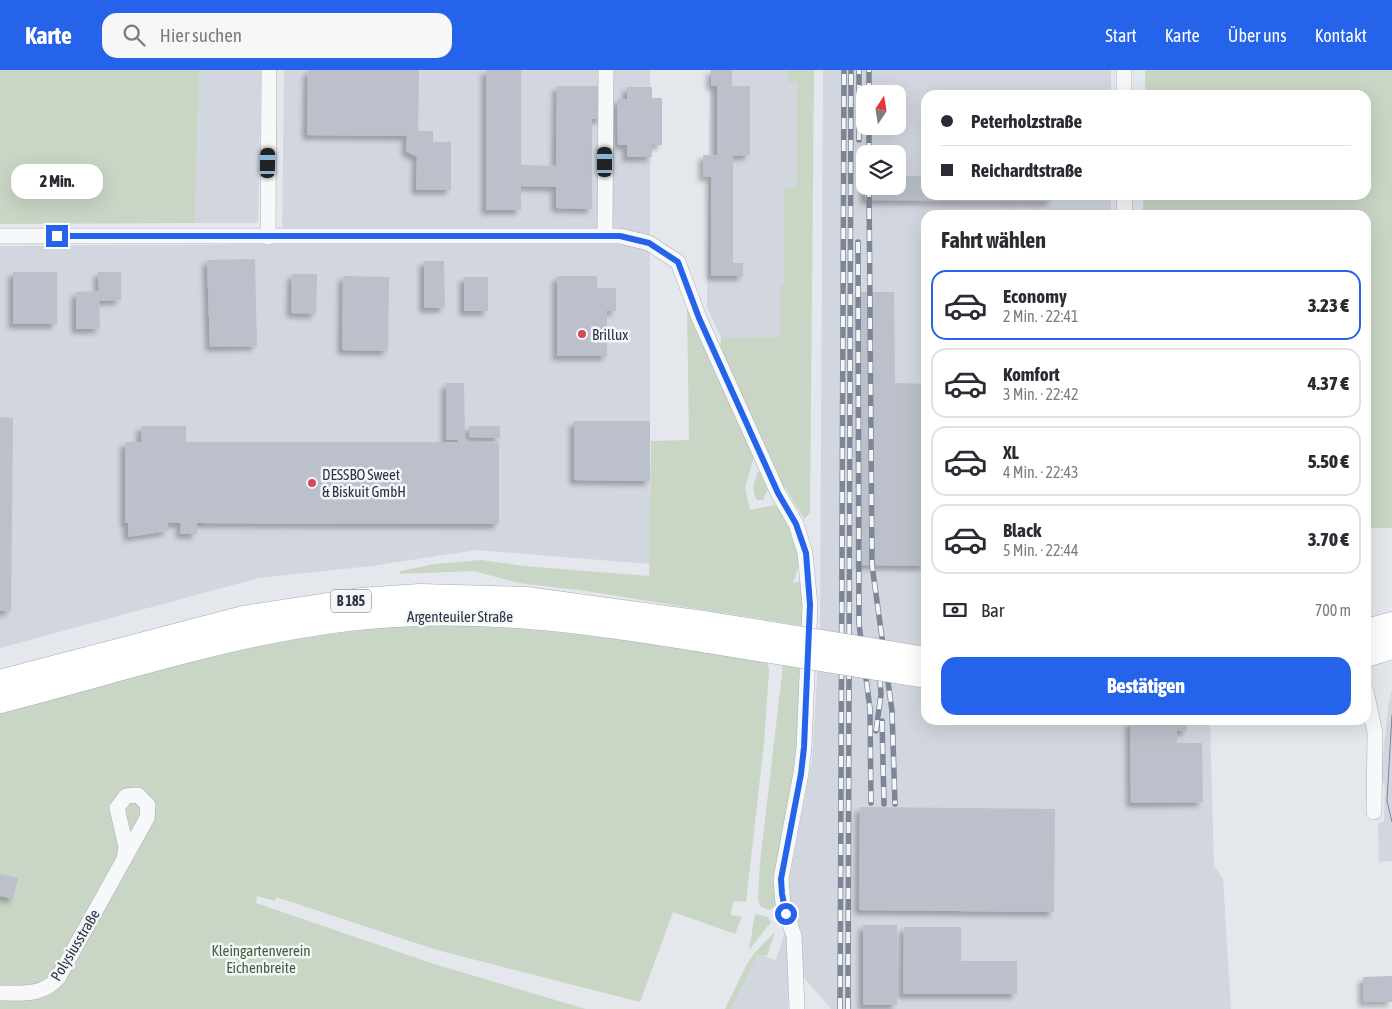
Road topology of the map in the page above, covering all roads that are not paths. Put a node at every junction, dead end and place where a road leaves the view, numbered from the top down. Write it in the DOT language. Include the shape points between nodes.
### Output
graph roads {
  1 [pos="269,70"];
  2 [pos="606,70"];
  3 [pos="1124,70"];
  4 [pos="1124,90"];
  5 [pos="0,236"];
  6 [pos="605,236"];
  7 [pos="268,237"];
  8 [pos="1392,624"];
  9 [pos="1371,630"];
  10 [pos="709,632"];
  11 [pos="1392,647"];
  12 [pos="1371,653"];
  13 [pos="921,659"];
  14 [pos="921,675"];
  15 [pos="0,682"];
  16 [pos="0,701"];
  17 [pos="1371,714"];
  18 [pos="1374,812"];
  19 [pos="124,859"];
  20 [pos="0,993"];
  21 [pos="797,1009"];
  1 -- 7 [label="street"];
  2 -- 6 [label="street"];
  3 -- 4 [label="street"];
  5 -- 7 [label="street"];
  6 -- 7 [label="street"];
  6 -- 21 [label="street" via="649,243 678,262 699,318 802,539 809,584 809,647 801,774 781,879 783,904 794,936"];
  8 -- 9 [label="main road"];
  10 -- 13 [label="main road, Argenteuiler Straße / B 185, bridge"];
  10 -- 14 [label="main road, Argenteuiler Straße / B 185, bridge"];
  10 -- 15 [label="main road, Argenteuiler Straße / B 185" via="526,598 440,596 360,600 243,618"];
  10 -- 16 [label="main road, Argenteuiler Straße / B 185" via="548,618 445,614 380,616 273,631"];
  11 -- 12 [label="main road"];
  17 -- 18 [label="street" via="1375,733"];
  19 -- 20 [label="street, Polysiusstraße" via="52,985 33,993"];
}
